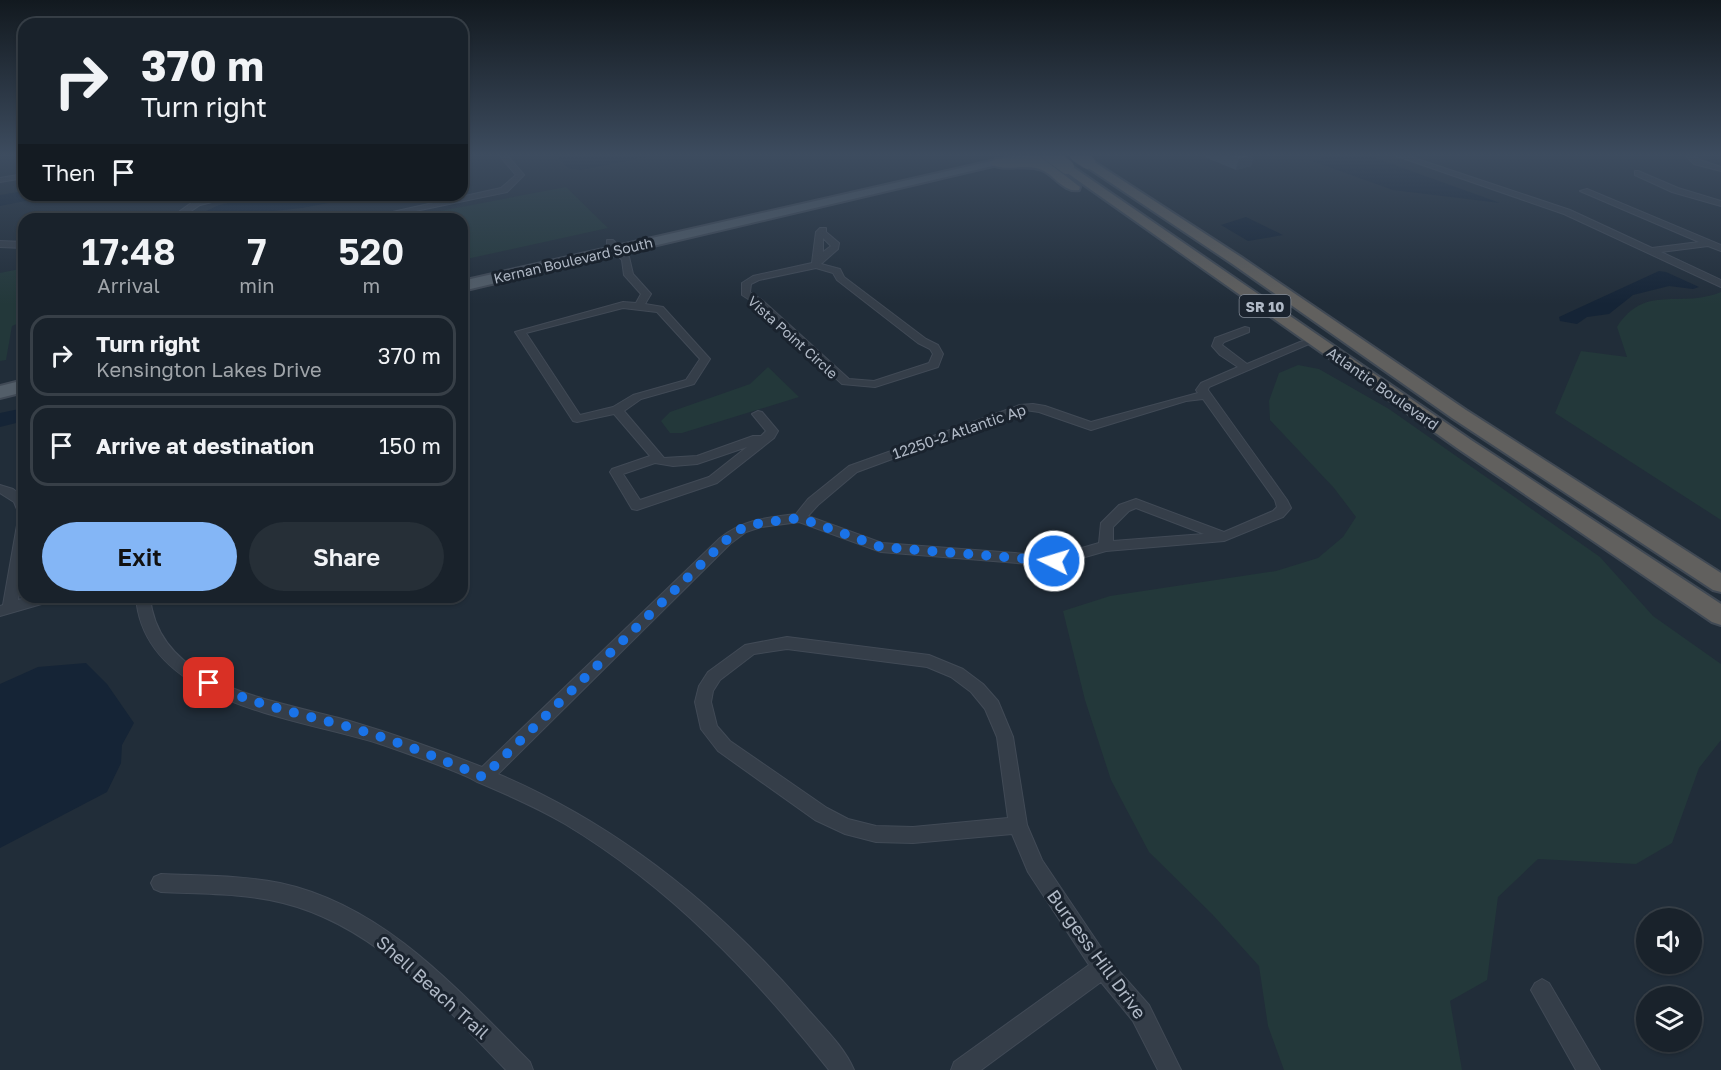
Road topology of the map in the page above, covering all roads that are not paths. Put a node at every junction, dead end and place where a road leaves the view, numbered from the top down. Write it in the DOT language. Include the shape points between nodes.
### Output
graph roads {
  1 [pos="196,204"];
  2 [pos="437,204"];
  3 [pos="796,204"];
  4 [pos="819,204"];
  5 [pos="1106,204"];
  6 [pos="1145,204"];
  7 [pos="1152,204"];
  8 [pos="1543,204"];
  9 [pos="1617,204"];
  10 [pos="182,213"];
  11 [pos="394,213"];
  12 [pos="1721,242"];
  13 [pos="1710,243"];
  14 [pos="0,244"];
  15 [pos="18,245"];
  16 [pos="614,246"];
  17 [pos="1721,248"];
  18 [pos="1652,251"];
  19 [pos="818,258"];
  20 [pos="468,275"];
  21 [pos="468,284"];
  22 [pos="1721,284"];
  23 [pos="640,305"];
  24 [pos="1245,330"];
  25 [pos="1304,344"];
  26 [pos="1246,368"];
  27 [pos="18,376"];
  28 [pos="0,380"];
  29 [pos="18,388"];
  30 [pos="0,392"];
  31 [pos="1204,395"];
  32 [pos="617,410"];
  33 [pos="758,414"];
  34 [pos="770,435"];
  35 [pos="1464,444"];
  36 [pos="657,458"];
  37 [pos="0,489"];
  38 [pos="18,498"];
  39 [pos="800,518"];
  40 [pos="1224,537"];
  41 [pos="1106,546"];
  42 [pos="18,547"];
  43 [pos="1721,584"];
  44 [pos="28,603"];
  45 [pos="144,603"];
  46 [pos="5,610"];
  47 [pos="1721,616"];
  48 [pos="483,777"];
  49 [pos="1018,825"];
  50 [pos="161,883"];
  51 [pos="1103,968"];
  52 [pos="1542,990"];
  53 [pos="522,1070"];
  54 [pos="843,1070"];
  55 [pos="962,1070"];
  56 [pos="1170,1070"];
  57 [pos="1589,1070"];
  1 -- 10 [label="street"];
  2 -- 11 [label="street"];
  3 -- 16 [label="main road, Kernan Boulevard South"];
  4 -- 16 [label="main road, Kernan Boulevard South"];
  5 -- 25 [label="highway"];
  6 -- 35 [label="highway, Atlantic Boulevard / SR 10"];
  7 -- 43 [label="highway, Atlantic Boulevard / SR 10" via="1459,414"];
  8 -- 18 [label="street"];
  9 -- 13 [label="street"];
  12 -- 13 [label="street"];
  13 -- 17 [label="street"];
  13 -- 18 [label="street"];
  14 -- 15 [label="street"];
  16 -- 20 [label="main road, Kernan Boulevard South"];
  16 -- 21 [label="main road, Kernan Boulevard South"];
  16 -- 23 [label="street" via="626,259 629,275 646,294"];
  18 -- 22 [label="street"];
  19 -- 19 [label="street" via="835,247 821,233"];
  19 -- 19 [label="street, Vista Point Circle" via="756,278 747,283 745,293 846,382 875,384 934,365 938,354 934,347"];
  23 -- 32 [label="street" via="660,309 705,359 690,382 637,397"];
  23 -- 32 [label="street" via="622,305 520,332 577,419"];
  24 -- 26 [label="street" via="1219,340 1217,346"];
  25 -- 26 [label="street"];
  25 -- 35 [label="highway"];
  26 -- 31 [label="street" via="1205,385"];
  27 -- 28 [label="main road"];
  29 -- 30 [label="main road"];
  31 -- 39 [label="street, 12250-2 Atlantic Ap" via="1091,426 1075,424 1035,406 1024,407 853,469"];
  31 -- 40 [label="street" via="1284,508"];
  32 -- 36 [label="street"];
  33 -- 34 [label="street" via="772,431"];
  34 -- 36 [label="street" via="696,461 676,464"];
  34 -- 36 [label="street" via="713,480 637,506 616,472"];
  35 -- 47 [label="highway, Atlantic Boulevard / SR 10"];
  37 -- 38 [label="street"];
  39 -- 41 [label="street" via="881,547 1054,561"];
  39 -- 48 [label="street" via="760,523 741,529 725,541"];
  40 -- 41 [label="street"];
  40 -- 41 [label="street" via="1136,503 1124,508 1106,526"];
  42 -- 46 [label="street"];
  44 -- 46 [label="street"];
  45 -- 48 [label="street" via="149,628 192,675 269,707 420,750"];
  48 -- 54 [label="street" via="586,827 655,874 764,975"];
  49 -- 49 [label="street, Burgess Hill Drive" via="913,834 876,834 844,826 724,747 709,729 705,690 714,676 750,649 787,643 929,661 957,673 992,706 1005,737"];
  49 -- 51 [label="street, Burgess Hill Drive" via="1035,866"];
  50 -- 53 [label="street, Shell Beach Trail" via="296,896 357,921 391,944"];
  51 -- 55 [label="street"];
  51 -- 56 [label="street, Burgess Hill Drive" via="1141,1013"];
  52 -- 57 [label="street"];
}
